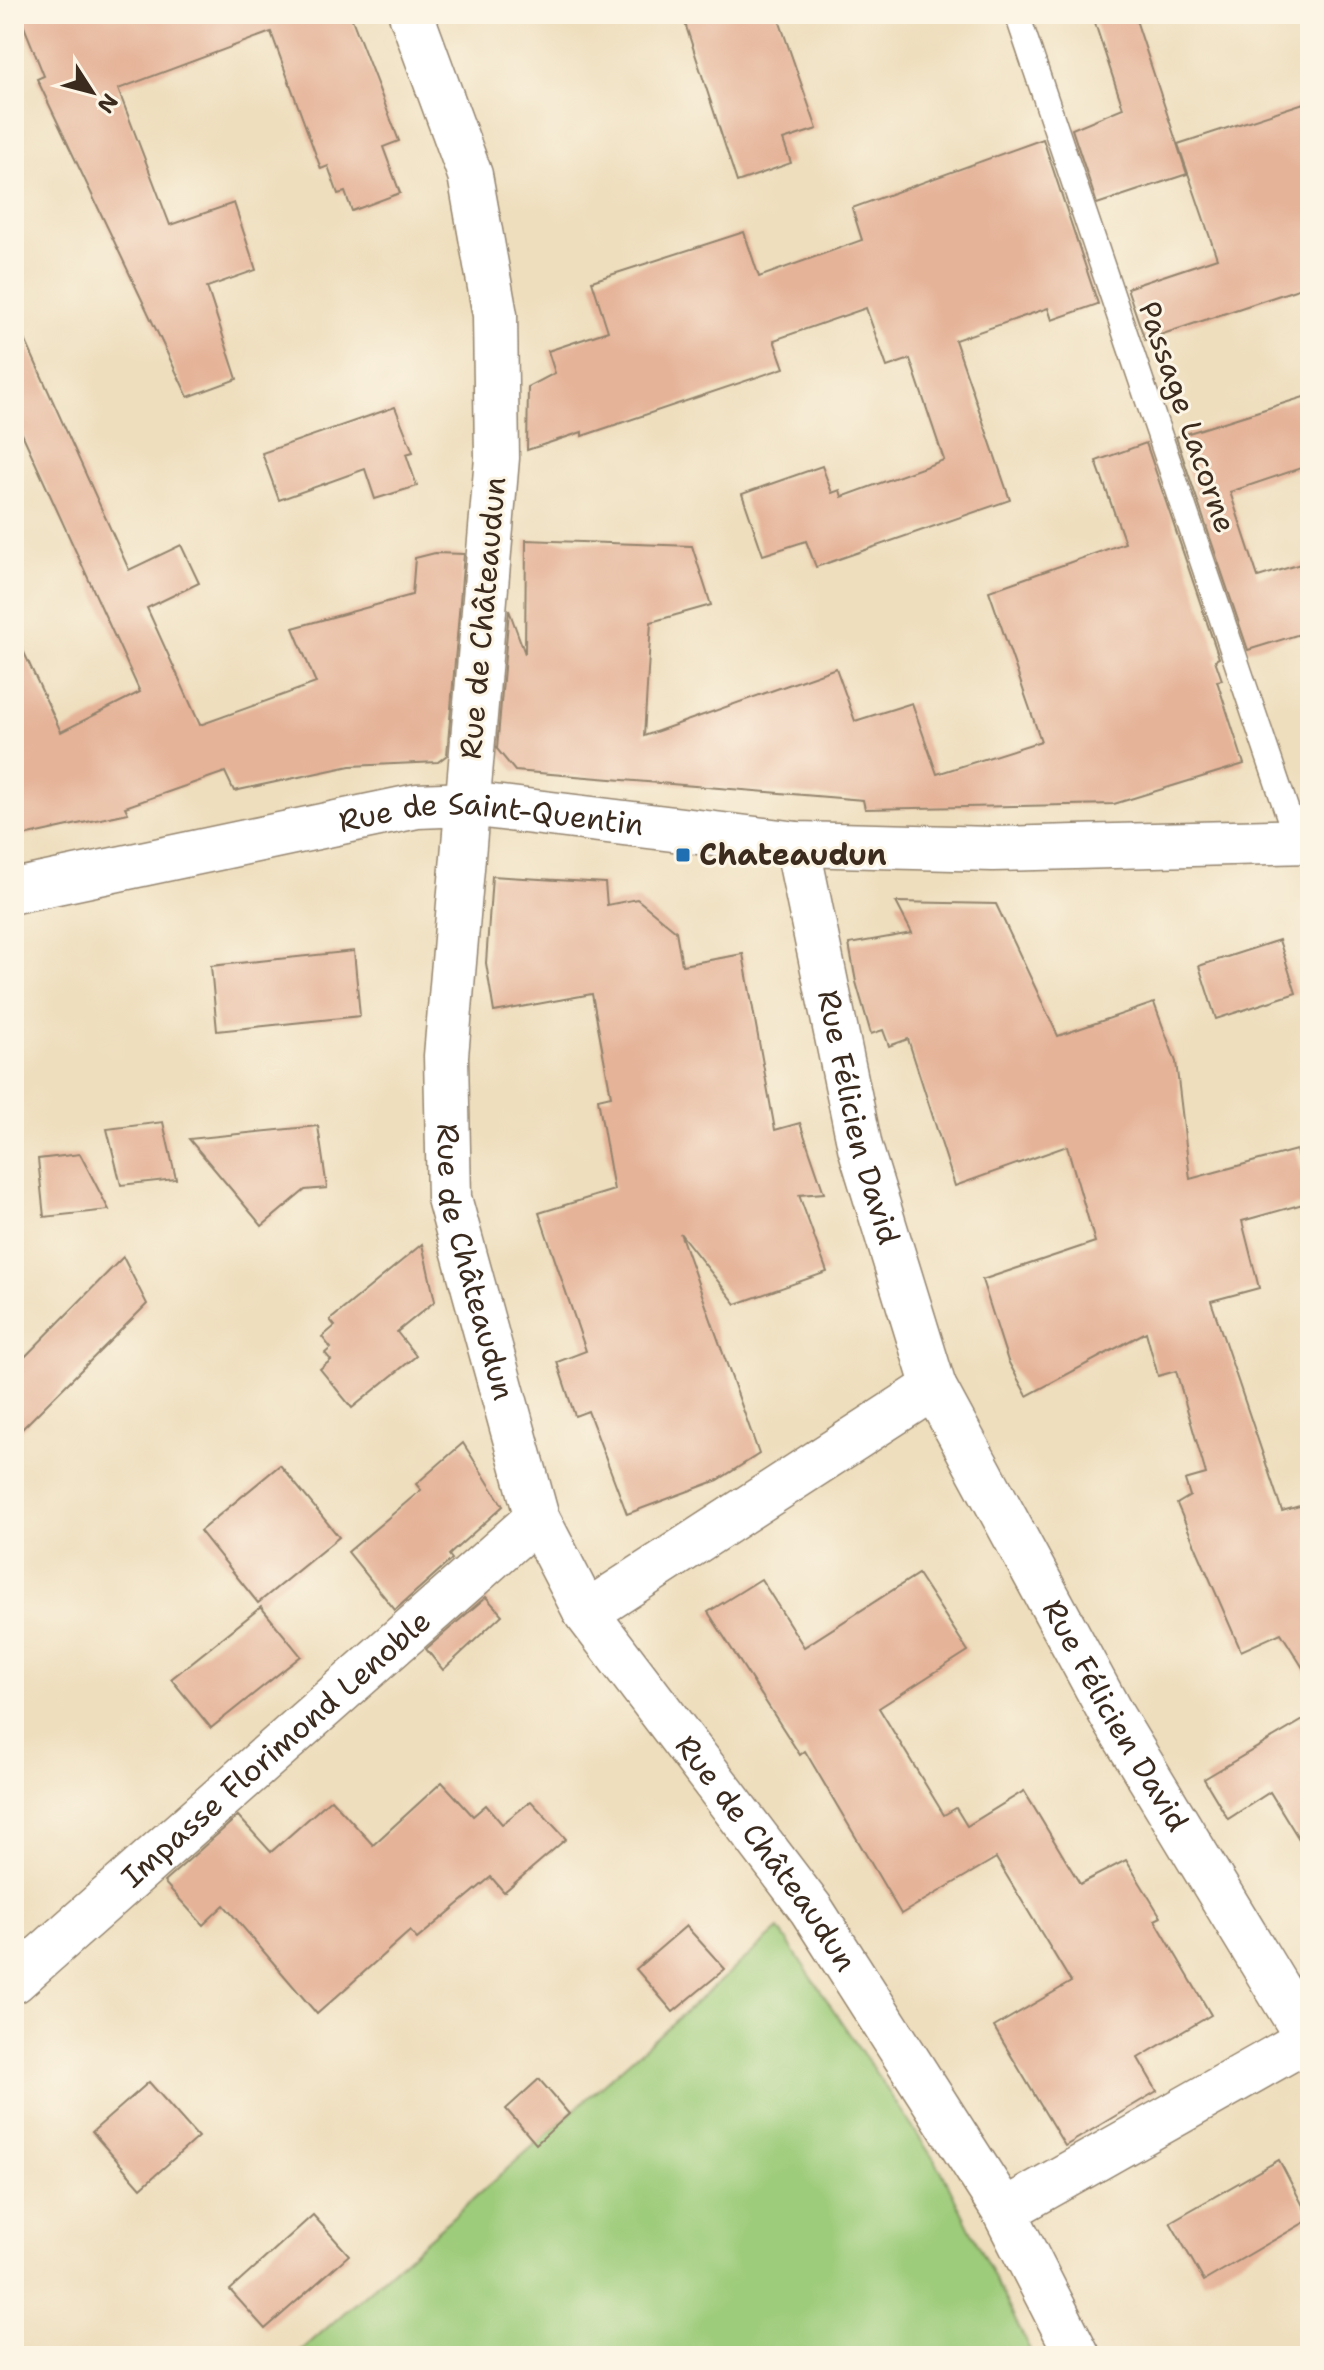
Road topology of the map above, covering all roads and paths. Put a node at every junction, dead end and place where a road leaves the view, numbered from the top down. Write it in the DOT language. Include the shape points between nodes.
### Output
graph roads {
  1 [pos="411,14"];
  2 [pos="1017,14"];
  3 [pos="468,804"];
  4 [pos="1304,841"];
  5 [pos="797,844"];
  6 [pos="14,891"];
  7 [pos="934,1387"];
  8 [pos="537,1518"];
  9 [pos="586,1613"];
  10 [pos="14,1981"];
  11 [pos="1309,2038"];
  12 [pos="1004,2211"];
  13 [pos="1078,2356"];
  1 -- 3 [label="street, Rue de Châteaudun" via="470,175 495,315 497,458"];
  2 -- 4 [label="lane, Passage Lacorne"];
  3 -- 5 [label="street, Rue de Saint-Quentin"];
  3 -- 6 [label="street, Rue de Saint-Quentin" via="417,806"];
  3 -- 8 [label="street, Rue de Châteaudun" via="446,1056 449,1198"];
  4 -- 5 [label="street, Rue de Saint-Quentin" via="993,849"];
  5 -- 7 [label="street, Rue Félicien David" via="860,1147"];
  7 -- 9 [label="street"];
  7 -- 11 [label="street, Rue Félicien David" via="1111,1714"];
  8 -- 9 [label="street, Rue de Châteaudun"];
  8 -- 10 [label="street, Impasse Florimond Lenoble"];
  9 -- 12 [label="street, Rue de Châteaudun" via="811,1909"];
  11 -- 12 [label="street"];
  12 -- 13 [label="street, Rue de Châteaudun"];
}
